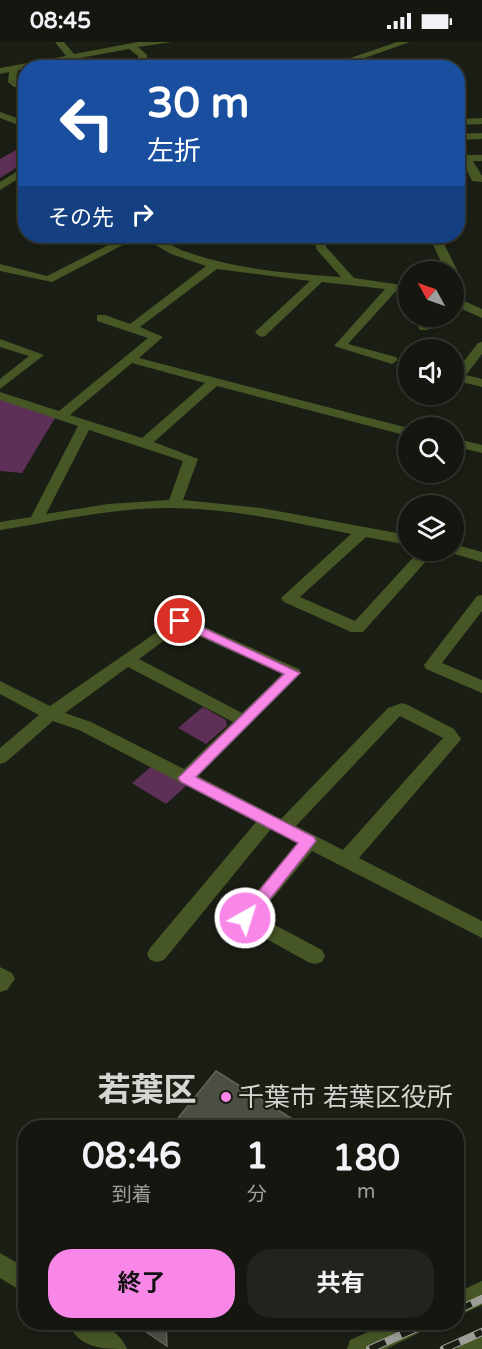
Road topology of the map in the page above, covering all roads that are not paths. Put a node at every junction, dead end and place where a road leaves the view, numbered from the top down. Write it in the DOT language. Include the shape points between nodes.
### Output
graph roads {
  1 [pos="59,42"];
  2 [pos="168,42"];
  3 [pos="406,42"];
  4 [pos="110,46"];
  5 [pos="131,46"];
  6 [pos="72,57"];
  7 [pos="58,60"];
  8 [pos="143,60"];
  9 [pos="350,60"];
  10 [pos="18,68"];
  11 [pos="14,69"];
  12 [pos="0,71"];
  13 [pos="18,85"];
  14 [pos="0,115"];
  15 [pos="482,120"];
  16 [pos="465,121"];
  17 [pos="18,122"];
  18 [pos="482,136"];
  19 [pos="465,137"];
  20 [pos="482,158"];
  21 [pos="18,175"];
  22 [pos="482,179"];
  23 [pos="0,187"];
  24 [pos="120,243"];
  25 [pos="157,243"];
  26 [pos="320,243"];
  27 [pos="438,243"];
  28 [pos="447,261"];
  29 [pos="214,265"];
  30 [pos="0,267"];
  31 [pos="320,278"];
  32 [pos="349,279"];
  33 [pos="394,286"];
  34 [pos="398,287"];
  35 [pos="464,305"];
  36 [pos="482,314"];
  37 [pos="100,318"];
  38 [pos="132,328"];
  39 [pos="261,333"];
  40 [pos="0,343"];
  41 [pos="482,346"];
  42 [pos="130,359"];
  43 [pos="392,360"];
  44 [pos="213,382"];
  45 [pos="482,383"];
  46 [pos="0,385"];
  47 [pos="0,396"];
  48 [pos="61,416"];
  49 [pos="85,424"];
  50 [pos="398,429"];
  51 [pos="144,444"];
  52 [pos="464,445"];
  53 [pos="482,449"];
  54 [pos="175,504"];
  55 [pos="36,520"];
  56 [pos="0,526"];
  57 [pos="362,532"];
  58 [pos="398,538"];
  59 [pos="464,552"];
  60 [pos="482,557"];
  61 [pos="419,561"];
  62 [pos="482,600"];
  63 [pos="126,659"];
  64 [pos="0,687"];
  65 [pos="482,687"];
  66 [pos="51,714"];
  67 [pos="244,721"];
  68 [pos="0,758"];
  69 [pos="186,778"];
  70 [pos="275,824"];
  71 [pos="309,841"];
  72 [pos="346,860"];
  73 [pos="482,930"];
  74 [pos="157,954"];
  75 [pos="315,956"];
  76 [pos="0,975"];
  77 [pos="0,984"];
  78 [pos="0,1264"];
  79 [pos="18,1277"];
  80 [pos="482,1293"];
  81 [pos="464,1301"];
  82 [pos="89,1330"];
  83 [pos="400,1330"];
  84 [pos="115,1349"];
  85 [pos="359,1349"];
  1 -- 6 [label="street"];
  2 -- 5 [label="street"];
  3 -- 9 [label="street"];
  4 -- 5 [label="street"];
  4 -- 6 [label="street"];
  5 -- 8 [label="street" via="143,55"];
  6 -- 7 [label="street"];
  10 -- 11 [label="street"];
  11 -- 12 [label="street"];
  11 -- 13 [label="street" via="11,80"];
  14 -- 17 [label="street"];
  15 -- 16 [label="street"];
  18 -- 19 [label="street"];
  20 -- 22 [label="street" via="466,158 476,179"];
  21 -- 23 [label="street"];
  24 -- 30 [label="street" via="48,280"];
  25 -- 29 [label="street"];
  26 -- 32 [label="street"];
  27 -- 28 [label="street"];
  29 -- 31 [label="street"];
  29 -- 38 [label="street"];
  31 -- 32 [label="street"];
  31 -- 39 [label="street"];
  32 -- 33 [label="street"];
  33 -- 34 [label="street"];
  33 -- 43 [label="street" via="340,346"];
  35 -- 36 [label="street"];
  37 -- 38 [label="street"];
  38 -- 42 [label="street" via="157,337"];
  40 -- 46 [label="street" via="38,355"];
  41 -- 45 [label="street" via="458,377"];
  42 -- 44 [label="street"];
  42 -- 48 [label="street"];
  44 -- 50 [label="street"];
  44 -- 51 [label="street"];
  47 -- 48 [label="street"];
  48 -- 49 [label="street"];
  49 -- 51 [label="street"];
  49 -- 55 [label="street"];
  51 -- 54 [label="street" via="191,459"];
  52 -- 53 [label="street"];
  54 -- 55 [label="street"];
  54 -- 57 [label="street"];
  55 -- 56 [label="street"];
  57 -- 58 [label="street"];
  57 -- 61 [label="street" via="289,598 357,628"];
  59 -- 60 [label="street"];
  62 -- 65 [label="street" via="432,665"];
  63 -- 66 [label="street"];
  63 -- 67 [label="street"];
  63 -- 67 [label="street" via="180,621 293,673"];
  64 -- 66 [label="street"];
  66 -- 68 [label="street"];
  66 -- 69 [label="street" via="85,726"];
  67 -- 69 [label="street"];
  69 -- 70 [label="street"];
  70 -- 71 [label="street"];
  70 -- 72 [label="street" via="394,712 402,709 448,733 452,739"];
  70 -- 74 [label="street"];
  71 -- 72 [label="street"];
  71 -- 75 [label="street" via="245,918"];
  72 -- 73 [label="street"];
  76 -- 77 [label="street" via="5,978"];
  78 -- 79 [label="street"];
  80 -- 81 [label="street"];
  82 -- 84 [label="street"];
  83 -- 85 [label="street"];
}
